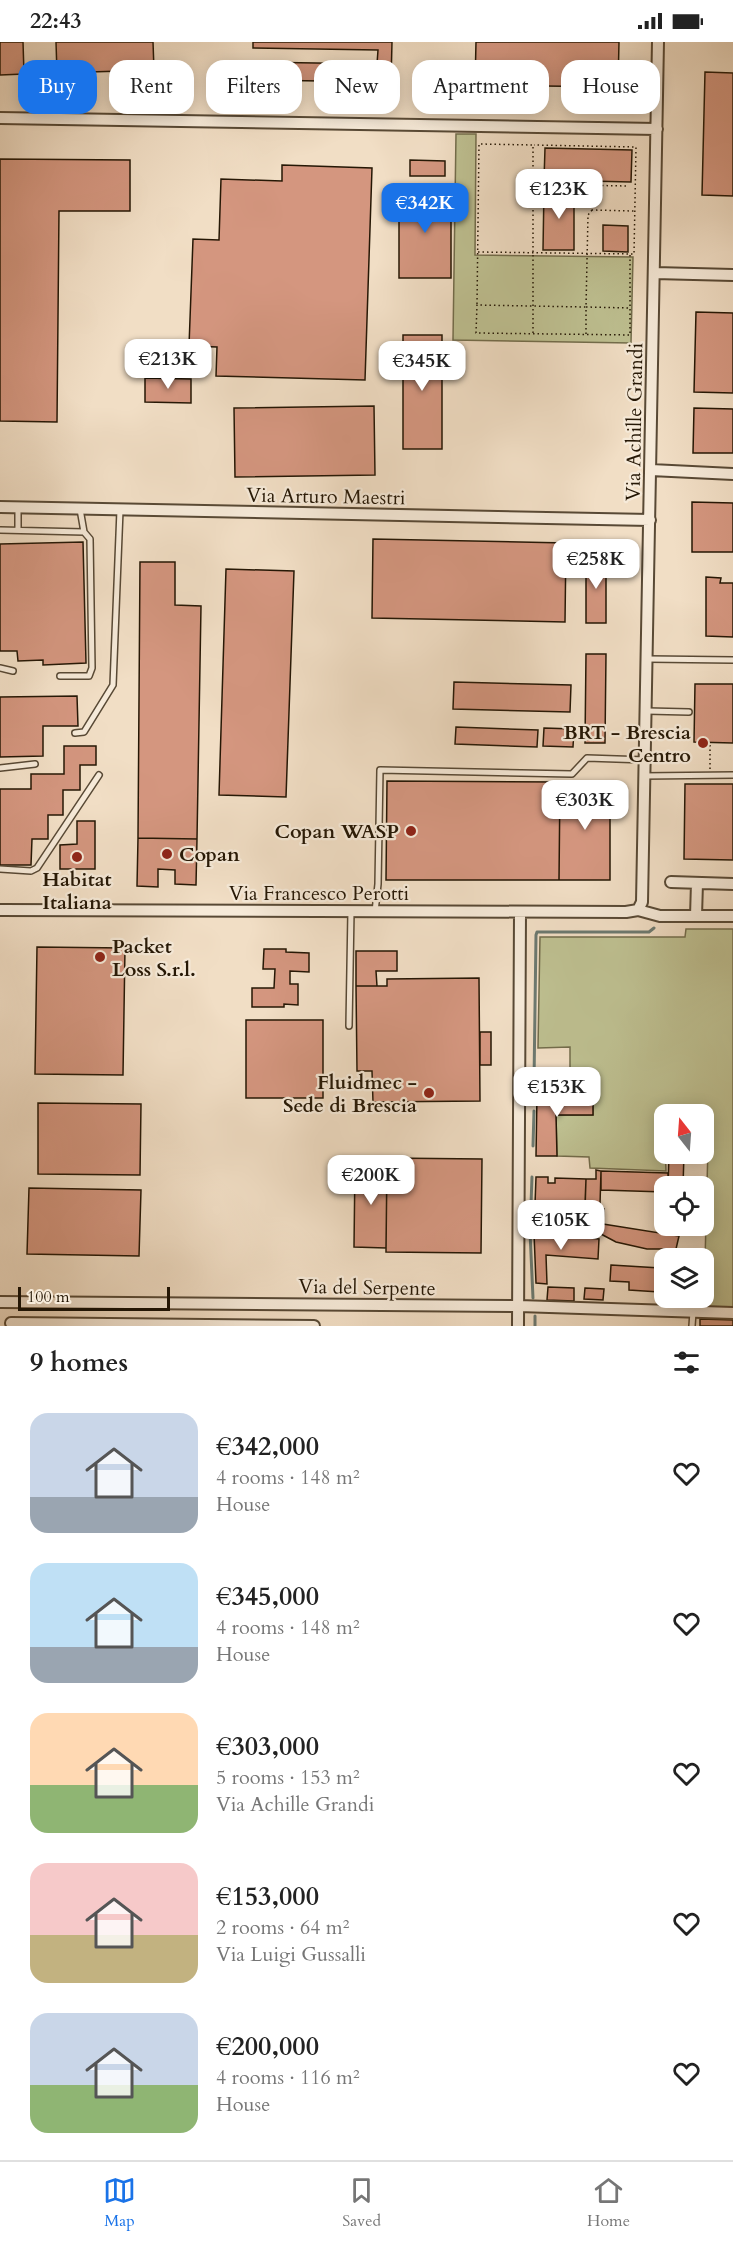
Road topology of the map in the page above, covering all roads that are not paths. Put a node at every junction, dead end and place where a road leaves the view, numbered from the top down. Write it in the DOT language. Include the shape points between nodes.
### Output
graph roads {
  1 [pos="658,42"];
  2 [pos="0,118"];
  3 [pos="657,129"];
  4 [pos="655,273"];
  5 [pos="733,274"];
  6 [pos="651,470"];
  7 [pos="733,474"];
  8 [pos="0,507"];
  9 [pos="18,508"];
  10 [pos="80,509"];
  11 [pos="120,510"];
  12 [pos="650,520"];
  13 [pos="0,530"];
  14 [pos="18,530"];
  15 [pos="84,532"];
  16 [pos="648,659"];
  17 [pos="733,660"];
  18 [pos="0,668"];
  19 [pos="13,671"];
  20 [pos="60,676"];
  21 [pos="647,711"];
  22 [pos="689,712"];
  23 [pos="75,733"];
  24 [pos="645,760"];
  25 [pos="35,764"];
  26 [pos="0,768"];
  27 [pos="99,775"];
  28 [pos="733,775"];
  29 [pos="644,776"];
  30 [pos="0,869"];
  31 [pos="671,882"];
  32 [pos="697,883"];
  33 [pos="733,884"];
  34 [pos="0,910"];
  35 [pos="638,910"];
  36 [pos="351,911"];
  37 [pos="375,912"];
  38 [pos="520,913"];
  39 [pos="696,916"];
  40 [pos="733,916"];
  41 [pos="349,1026"];
  42 [pos="6,1302"];
  43 [pos="94,1302"];
  44 [pos="186,1303"];
  45 [pos="315,1304"];
  46 [pos="519,1306"];
  47 [pos="693,1312"];
  48 [pos="733,1313"];
  49 [pos="11,1324"];
  50 [pos="95,1324"];
  51 [pos="186,1325"];
  52 [pos="315,1326"];
  53 [pos="518,1326"];
  54 [pos="692,1326"];
  1 -- 3 [label="street, Via Achille Grandi"];
  2 -- 3 [label="street"];
  3 -- 4 [label="street, Via Achille Grandi"];
  4 -- 5 [label="street"];
  4 -- 6 [label="street, Via Achille Grandi"];
  6 -- 7 [label="street"];
  6 -- 12 [label="street, Via Achille Grandi"];
  8 -- 9 [label="street, Via Arturo Maestri"];
  9 -- 10 [label="street, Via Arturo Maestri"];
  9 -- 14 [label="lane"];
  10 -- 11 [label="street, Via Arturo Maestri"];
  10 -- 15 [label="lane"];
  11 -- 12 [label="street, Via Arturo Maestri"];
  11 -- 23 [label="lane" via="113,685 84,732"];
  12 -- 16 [label="street, Via Achille Grandi"];
  13 -- 14 [label="lane"];
  14 -- 15 [label="lane"];
  15 -- 20 [label="lane" via="90,539 92,668 89,676"];
  16 -- 17 [label="lane"];
  16 -- 21 [label="street, Via Achille Grandi"];
  18 -- 19 [label="lane"];
  21 -- 22 [label="lane"];
  21 -- 24 [label="street, Via Achille Grandi"];
  24 -- 29 [label="street, Via Achille Grandi"];
  24 -- 37 [label="lane" via="587,759 572,774 380,770"];
  25 -- 26 [label="lane"];
  27 -- 30 [label="lane" via="37,868"];
  28 -- 29 [label="lane"];
  29 -- 35 [label="street, Via Achille Grandi" via="642,902"];
  31 -- 32 [label="street"];
  32 -- 33 [label="street"];
  32 -- 39 [label="street"];
  34 -- 36 [label="street, Via Francesco Perotti"];
  35 -- 38 [label="street, Via Francesco Perotti"];
  35 -- 39 [label="street, Via Francesco Perotti" via="660,916"];
  36 -- 37 [label="street, Via Francesco Perotti"];
  36 -- 41 [label="lane"];
  37 -- 38 [label="street, Via Francesco Perotti"];
  38 -- 46 [label="street"];
  39 -- 40 [label="street, Via Francesco Perotti"];
  42 -- 43 [label="street, Via del Serpente"];
  42 -- 49 [label="street"];
  43 -- 44 [label="street, Via del Serpente"];
  43 -- 50 [label="street"];
  44 -- 45 [label="street, Via del Serpente"];
  44 -- 51 [label="street"];
  45 -- 46 [label="street, Via del Serpente"];
  45 -- 52 [label="street"];
  46 -- 47 [label="street, Via del Serpente"];
  46 -- 53 [label="street"];
  47 -- 48 [label="street, Via del Serpente"];
  47 -- 54 [label="lane"];
  49 -- 50 [label="street"];
  50 -- 51 [label="street"];
  51 -- 52 [label="street"];
}
